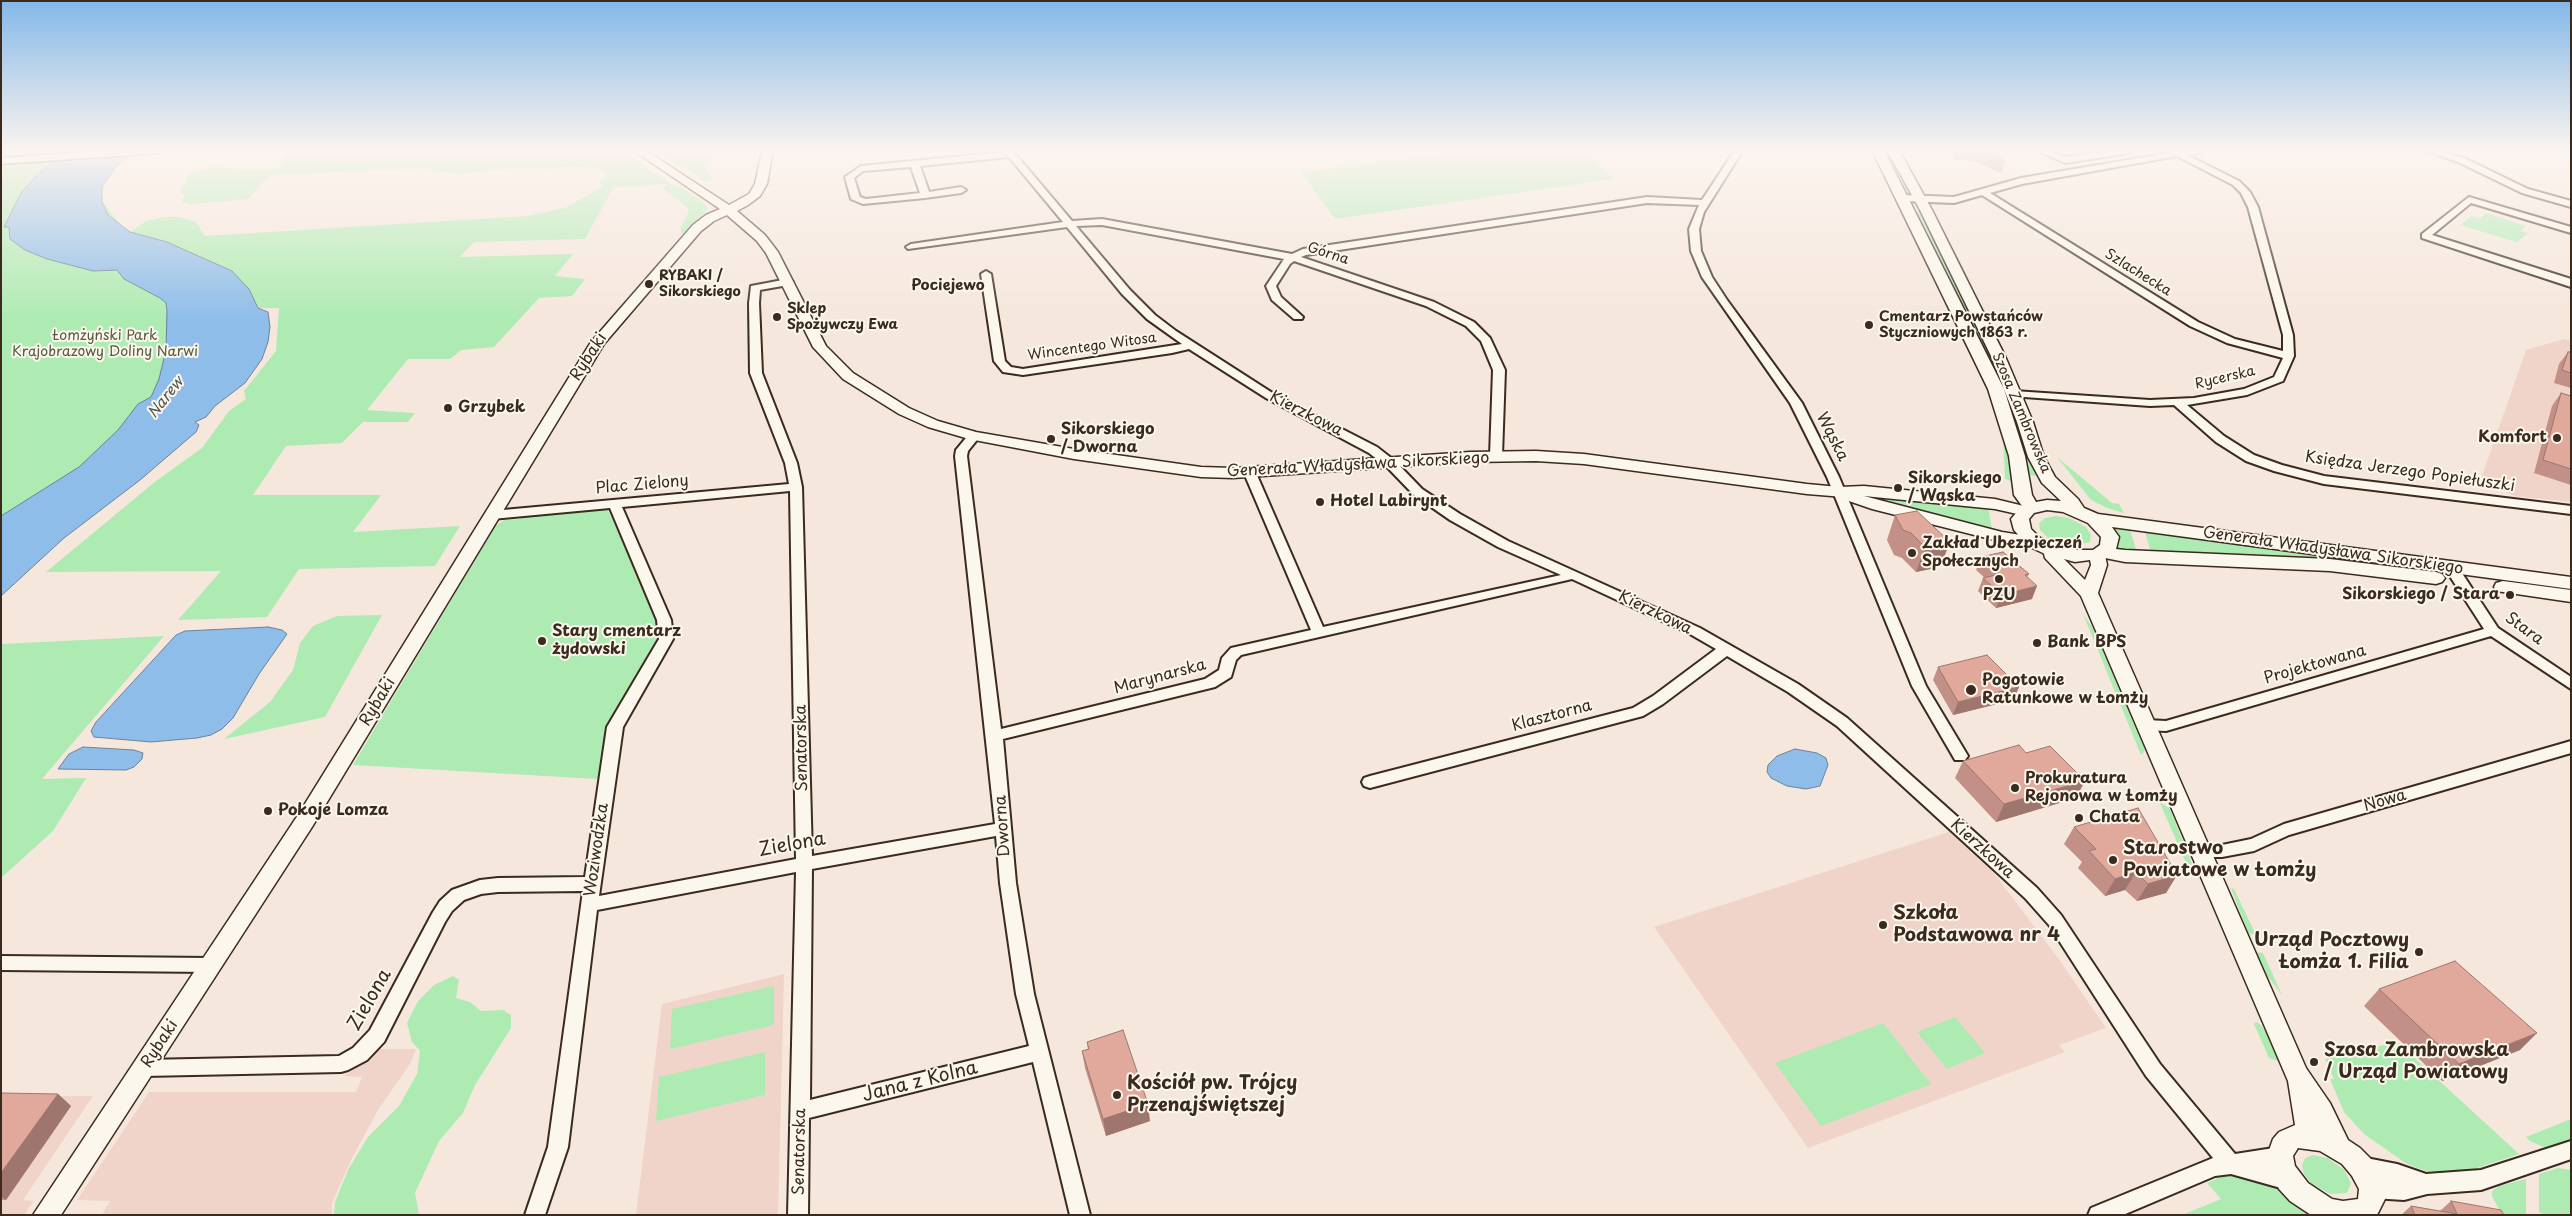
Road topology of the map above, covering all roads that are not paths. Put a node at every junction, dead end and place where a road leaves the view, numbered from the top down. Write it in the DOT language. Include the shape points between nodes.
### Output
graph roads {
  1 [pos="724,207"];
  2 [pos="736,207"];
  3 [pos="1055,207"];
  4 [pos="1602,207"];
  5 [pos="1703,207"];
  6 [pos="1907,207"];
  7 [pos="1924,207"];
  8 [pos="2007,207"];
  9 [pos="2253,207"];
  10 [pos="2461,207"];
  11 [pos="2492,207"];
  12 [pos="729,210"];
  13 [pos="1070,224"];
  14 [pos="2571,230"];
  15 [pos="911,247"];
  16 [pos="1291,257"];
  17 [pos="986,274"];
  18 [pos="788,282"];
  19 [pos="2570,282"];
  20 [pos="1298,317"];
  21 [pos="1190,345"];
  22 [pos="2289,356"];
  23 [pos="2014,394"];
  24 [pos="2177,402"];
  25 [pos="974,436"];
  26 [pos="1496,456"];
  27 [pos="1392,464"];
  28 [pos="1250,473"];
  29 [pos="2020,477"];
  30 [pos="2048,479"];
  31 [pos="796,487"];
  32 [pos="1839,492"];
  33 [pos="616,504"];
  34 [pos="2027,504"];
  35 [pos="2074,507"];
  36 [pos="2571,510"];
  37 [pos="492,515"];
  38 [pos="2101,519"];
  39 [pos="2026,541"];
  40 [pos="2052,554"];
  41 [pos="2100,557"];
  42 [pos="1570,574"];
  43 [pos="2456,574"];
  44 [pos="2571,583"];
  45 [pos="2089,593"];
  46 [pos="2571,596"];
  47 [pos="2494,631"];
  48 [pos="1319,633"];
  49 [pos="1726,649"];
  50 [pos="2571,684"];
  51 [pos="2146,725"];
  52 [pos="994,736"];
  53 [pos="2571,747"];
  54 [pos="1960,756"];
  55 [pos="1370,782"];
  56 [pos="1003,829"];
  57 [pos="2200,851"];
  58 [pos="804,865"];
  59 [pos="592,884"];
  60 [pos="588,905"];
  61 [pos="1,963"];
  62 [pos="211,965"];
  63 [pos="1039,1052"];
  64 [pos="144,1068"];
  65 [pos="2297,1074"];
  66 [pos="801,1111"];
  67 [pos="2310,1136"];
  68 [pos="2338,1147"];
  69 [pos="2571,1150"];
  70 [pos="2280,1156"];
  71 [pos="2231,1164"];
  72 [pos="2367,1177"];
  73 [pos="2288,1180"];
  74 [pos="2328,1212"];
  75 [pos="2357,1214"];
  76 [pos="46,1215"];
  77 [pos="535,1215"];
  78 [pos="798,1215"];
  79 [pos="1080,1215"];
  80 [pos="2098,1215"];
  1 -- 12 [label="street, Generała Władysława Sikorskiego"];
  2 -- 12 [label="street, Rybaki"];
  3 -- 13 [label="street, Kierzkowa"];
  4 -- 16 [label="street" via="1309,250"];
  5 -- 32 [label="street, Wąska" via="1694,229 1696,251 1703,270 1796,404"];
  6 -- 29 [label="main road, Szosa Zambrowska" via="1996,389"];
  7 -- 23 [label="main road, Szosa Zambrowska"];
  8 -- 22 [label="street, Szlachecka" via="2194,324 2231,341"];
  9 -- 22 [label="street, Rycerska" via="2288,335"];
  10 -- 19 [label="street" via="2425,236"];
  11 -- 14 [label="street"];
  12 -- 18 [label="street, Generała Władysława Sikorskiego" via="761,238"];
  12 -- 37 [label="street, Rybaki" via="697,228 610,325"];
  13 -- 15 [label="street, Górna"];
  13 -- 16 [label="street, Górna" via="1102,222"];
  13 -- 21 [label="street, Kierzkowa" via="1142,308"];
  16 -- 20 [label="street" via="1274,277 1271,286 1276,298"];
  16 -- 26 [label="street, Górna" via="1430,304 1475,328 1490,345 1499,370"];
  17 -- 21 [label="street, Wincentego Witosa" via="1000,361 1012,372"];
  18 -- 25 [label="street, Generała Władysława Sikorskiego" via="820,347 848,376 904,411"];
  18 -- 31 [label="street, Senatorska" via="756,288 756,373 791,463"];
  21 -- 27 [label="street, Kierzkowa" via="1255,388 1350,436"];
  22 -- 24 [label="street, Rycerska" via="2279,379 2255,389"];
  23 -- 24 [label="street, Rycerska"];
  23 -- 30 [label="main road, Szosa Zambrowska" via="2036,457"];
  24 -- 36 [label="street, Księdza Jerzego Popiełuszki" via="2220,439 2250,458 2278,468 2324,480"];
  25 -- 28 [label="street, Generała Władysława Sikorskiego" via="1194,471"];
  25 -- 52 [label="street, Dworna" via="961,456"];
  26 -- 27 [label="street, Generała Władysława Sikorskiego"];
  26 -- 32 [label="street, Generała Władysława Sikorskiego" via="1584,459"];
  27 -- 28 [label="street, Generała Władysława Sikorskiego"];
  27 -- 42 [label="street, Kierzkowa" via="1418,492 1455,517"];
  28 -- 48 [label="street"];
  29 -- 30 [label="main road"];
  29 -- 34 [label="main road, Szosa Zambrowska"];
  30 -- 35 [label="main road, Szosa Zambrowska"];
  31 -- 33 [label="street, Plac Zielony"];
  31 -- 58 [label="street, Senatorska"];
  32 -- 34 [label="street, Generała Władysława Sikorskiego" via="1864,491 2002,505"];
  32 -- 39 [label="street, Generała Władysława Sikorskiego" via="1878,506"];
  32 -- 54 [label="street, Wąska" via="1913,671"];
  33 -- 37 [label="street, Plac Zielony"];
  33 -- 59 [label="street, Woziwodzka" via="664,620 666,639 615,727"];
  34 -- 35 [label="main road"];
  34 -- 39 [label="main road" via="2020,525"];
  35 -- 38 [label="main road"];
  37 -- 62 [label="street, Rybaki" via="305,821"];
  38 -- 41 [label="main road" via="2110,537 2108,548"];
  38 -- 43 [label="main road, Generała Władysława Sikorskiego"];
  39 -- 40 [label="main road, Generała Władysława Sikorskiego"];
  40 -- 41 [label="main road, Generała Władysława Sikorskiego"];
  40 -- 45 [label="street"];
  41 -- 43 [label="main road, Generała Władysława Sikorskiego" via="2330,565"];
  41 -- 45 [label="street"];
  42 -- 48 [label="street, Marynarska" via="1565,578"];
  42 -- 49 [label="street, Kierzkowa" via="1639,604"];
  43 -- 44 [label="main road, Generała Władysława Sikorskiego"];
  43 -- 46 [label="main road, Generała Władysława Sikorskiego"];
  43 -- 47 [label="street, Stara"];
  45 -- 51 [label="street"];
  47 -- 50 [label="street, Stara"];
  47 -- 51 [label="street, Projektowana" via="2166,726"];
  48 -- 52 [label="street, Marynarska" via="1236,651 1229,658 1226,673 1210,683"];
  49 -- 55 [label="street, Klasztorna" via="1638,712"];
  49 -- 71 [label="street, Kierzkowa" via="1793,688 1842,722 2031,894 2054,920 2153,1070"];
  51 -- 57 [label="street"];
  52 -- 56 [label="street, Dworna"];
  53 -- 57 [label="street, Nowa" via="2284,830 2254,845"];
  56 -- 58 [label="street, Zielona"];
  56 -- 63 [label="street, Dworna" via="1022,977"];
  57 -- 65 [label="street"];
  58 -- 60 [label="street, Zielona"];
  58 -- 66 [label="street, Senatorska"];
  59 -- 60 [label="street, Woziwodzka"];
  59 -- 64 [label="street, Zielona" via="498,885 458,895 442,912 377,1036 360,1054 340,1064"];
  60 -- 77 [label="street, Woziwodzka" via="558,1147 552,1173"];
  61 -- 62 [label="street"];
  62 -- 64 [label="street, Rybaki"];
  63 -- 66 [label="street, Jana z Kolna"];
  63 -- 79 [label="street, Dworna"];
  64 -- 76 [label="street, Rybaki"];
  65 -- 67 [label="street"];
  65 -- 68 [label="street" via="2321,1111"];
  66 -- 78 [label="street, Senatorska"];
  67 -- 68 [label="street"];
  67 -- 70 [label="street" via="2288,1140 2282,1146"];
  68 -- 72 [label="street"];
  69 -- 72 [label="street" via="2481,1180 2426,1184 2404,1190"];
  70 -- 71 [label="street"];
  70 -- 73 [label="street"];
  71 -- 73 [label="street"];
  71 -- 80 [label="street" via="2206,1169"];
  72 -- 75 [label="street" via="2372,1199 2367,1208"];
  73 -- 74 [label="street"];
  74 -- 75 [label="street"];
}
